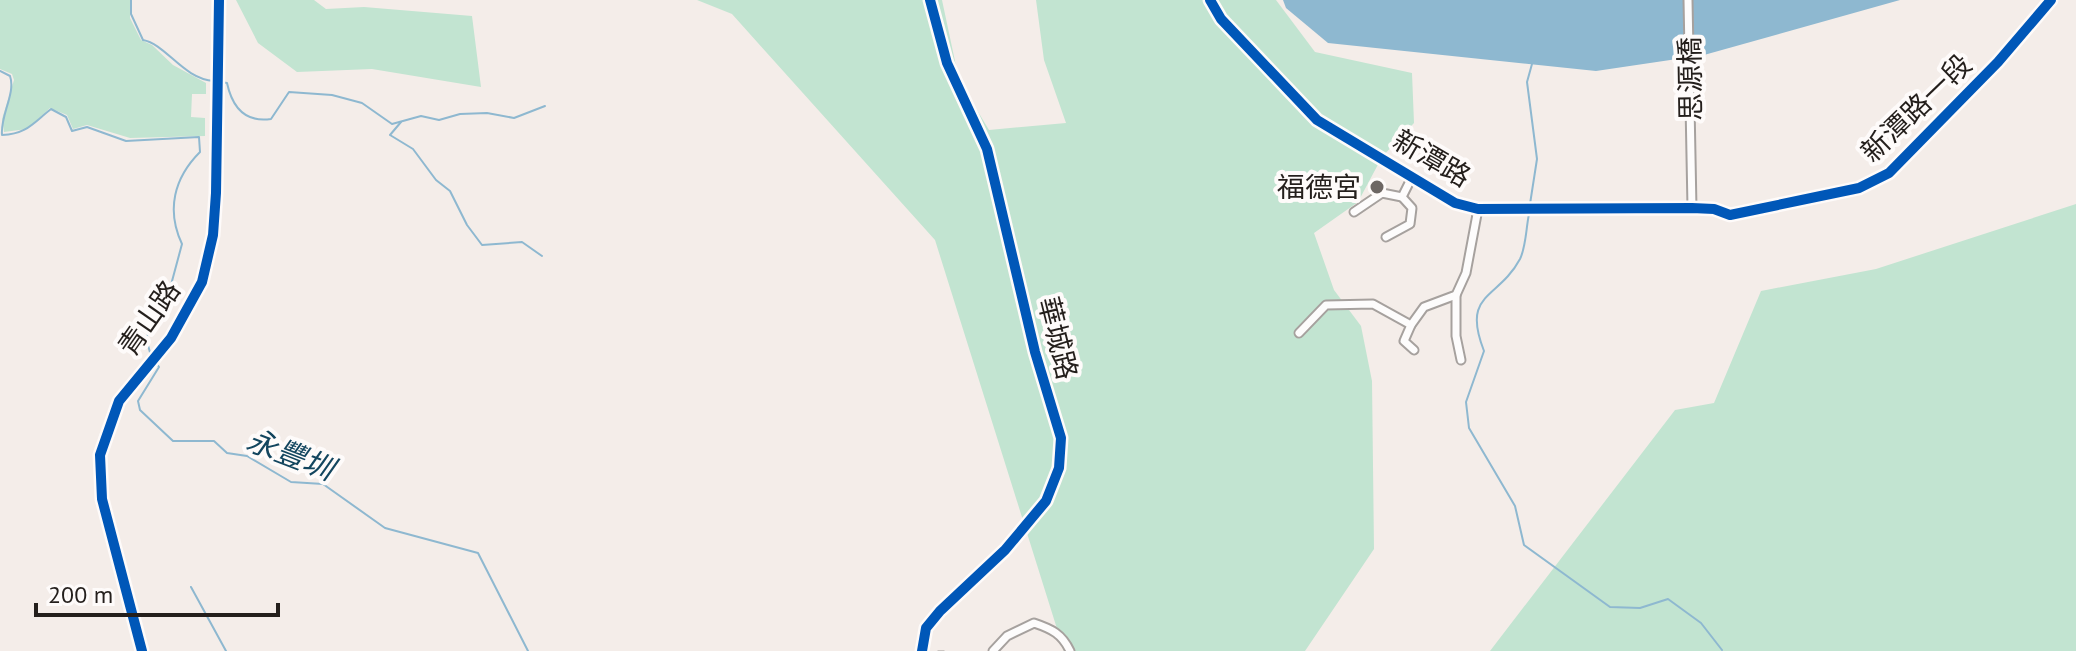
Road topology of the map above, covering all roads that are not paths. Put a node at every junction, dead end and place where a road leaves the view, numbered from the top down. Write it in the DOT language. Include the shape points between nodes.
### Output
graph roads {
  1 [pos="219,0"];
  2 [pos="930,0"];
  3 [pos="1210,0"];
  4 [pos="1688,0"];
  5 [pos="2051,0"];
  6 [pos="1412,177"];
  7 [pos="1402,197"];
  8 [pos="1692,208"];
  9 [pos="1478,209"];
  10 [pos="1354,212"];
  11 [pos="1386,237"];
  12 [pos="1456,295"];
  13 [pos="1411,325"];
  14 [pos="1299,333"];
  15 [pos="1414,350"];
  16 [pos="1461,360"];
  17 [pos="142,651"];
  18 [pos="922,651"];
  19 [pos="993,651"];
  20 [pos="1070,651"];
  1 -- 17 [label="street, 青山路" via="216,193 202,282 171,338 119,401 100,455 102,499"];
  2 -- 18 [label="street, 華城路" via="942,50 987,149 1061,438 1059,468 1046,501 1014,541 940,611 926,628"];
  3 -- 6 [label="street, 新潭路" via="1221,19 1317,120"];
  4 -- 8 [label="street, 思源橋"];
  5 -- 8 [label="street, 新潭路一段" via="1951,112 1880,178 1805,202 1730,215"];
  6 -- 7 [label="street"];
  6 -- 9 [label="street, 新潭路" via="1455,203"];
  7 -- 10 [label="street" via="1382,193"];
  7 -- 11 [label="street" via="1412,208 1410,224"];
  8 -- 9 [label="street, 新潭路"];
  9 -- 12 [label="street" via="1466,273"];
  12 -- 13 [label="street" via="1424,307"];
  12 -- 16 [label="street"];
  13 -- 14 [label="street" via="1373,304 1326,305"];
  13 -- 15 [label="street" via="1404,341"];
  19 -- 20 [label="street" via="1007,636 1034,623 1064,638"];
}
